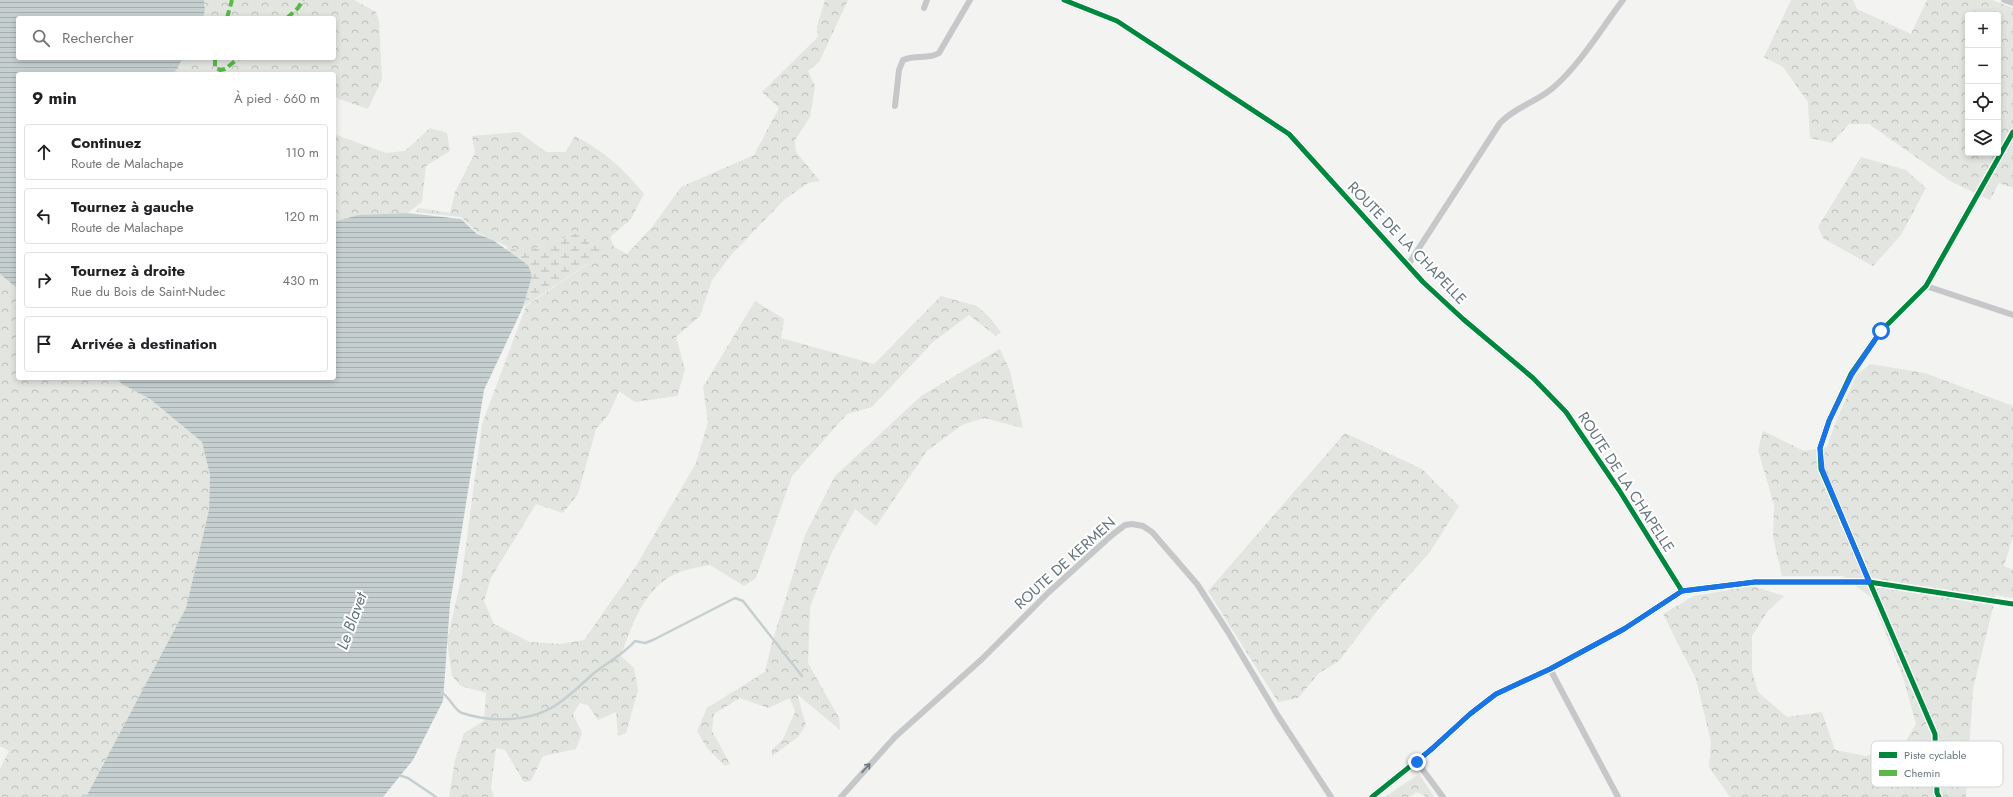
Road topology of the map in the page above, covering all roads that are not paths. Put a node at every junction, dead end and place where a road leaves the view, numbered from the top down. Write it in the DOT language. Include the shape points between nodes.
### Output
graph roads {
  1 [pos="927,0"];
  2 [pos="970,0"];
  3 [pos="1064,0"];
  4 [pos="1623,0"];
  5 [pos="2004,0"];
  6 [pos="2013,3"];
  7 [pos="924,8"];
  8 [pos="895,106"];
  9 [pos="2013,132"];
  10 [pos="1408,265"];
  11 [pos="1926,286"];
  12 [pos="2013,314"];
  13 [pos="1869,582"];
  14 [pos="1682,591"];
  15 [pos="2013,604"];
  16 [pos="1550,669"];
  17 [pos="1935,741"];
  18 [pos="1417,762"];
  19 [pos="1937,787"];
  20 [pos="841,797"];
  21 [pos="1331,797"];
  22 [pos="1372,797"];
  23 [pos="1443,797"];
  24 [pos="1618,797"];
  25 [pos="1939,797"];
  1 -- 7 [label="street"];
  2 -- 8 [label="street" via="939,53 933,57 909,57 903,60 899,70"];
  3 -- 10 [label="street, ROUTE DE LA CHAPELLE" via="1117,21 1289,134"];
  4 -- 10 [label="street" via="1560,82 1512,112 1500,123"];
  5 -- 6 [label="street"];
  9 -- 11 [label="street"];
  10 -- 14 [label="street, ROUTE DE LA CHAPELLE" via="1463,319 1533,378 1566,412 1619,490"];
  11 -- 12 [label="street"];
  11 -- 13 [label="street" via="1881,331 1852,374 1829,421 1820,448 1822,469"];
  13 -- 14 [label="street" via="1755,582"];
  13 -- 15 [label="street"];
  13 -- 17 [label="street" via="1935,734"];
  14 -- 16 [label="street" via="1624,629"];
  16 -- 18 [label="street" via="1496,694"];
  16 -- 24 [label="street"];
  18 -- 22 [label="street"];
  18 -- 23 [label="street"];
  19 -- 25 [label="street"];
  20 -- 21 [label="street, ROUTE DE KERMEN, one-way" via="895,737 982,659 1049,592 1112,535 1126,525 1138,524 1152,532 1197,584"];
}
